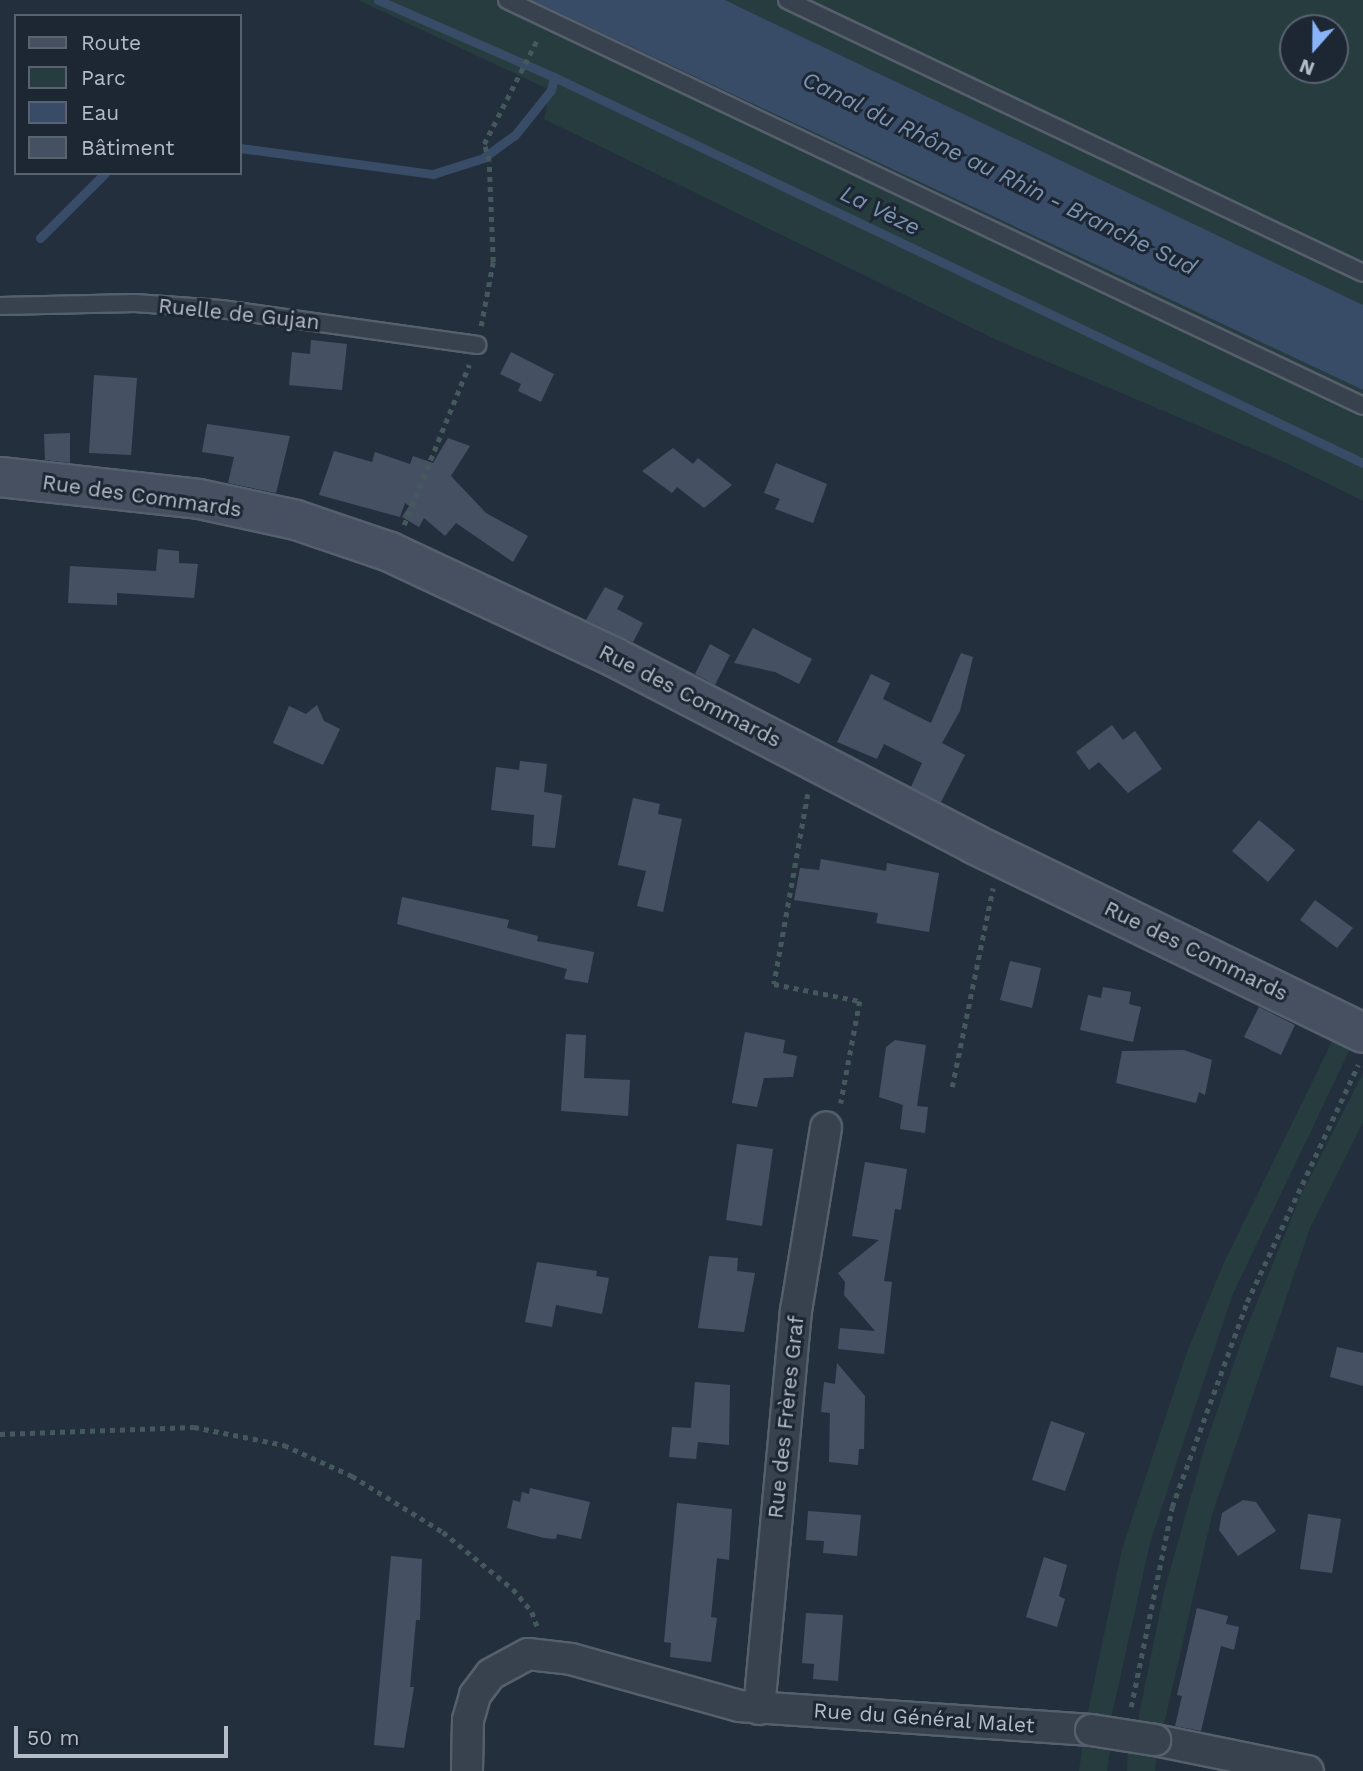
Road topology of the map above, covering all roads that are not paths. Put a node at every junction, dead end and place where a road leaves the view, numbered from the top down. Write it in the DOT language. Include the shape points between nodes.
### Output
graph roads {
  1 [pos="507,0"];
  2 [pos="786,0"];
  3 [pos="1363,272"];
  4 [pos="0,306"];
  5 [pos="477,345"];
  6 [pos="1363,406"];
  7 [pos="0,477"];
  8 [pos="1353,1028"];
  9 [pos="826,1127"];
  10 [pos="759,1709"];
  11 [pos="467,1771"];
  12 [pos="1308,1771"];
  1 -- 6 [label="lane"];
  2 -- 3 [label="lane"];
  4 -- 5 [label="lane, Ruelle de Gujan" via="135,303 221,309"];
  7 -- 8 [label="street, Rue des Commards" via="199,499 296,520 394,555 614,657 1000,857"];
  9 -- 10 [label="street, Rue des Frères Graf" via="795,1322"];
  10 -- 11 [label="street, Rue du Général Malet" via="544,1654 509,1660 475,1695 468,1720"];
  10 -- 12 [label="street, Rue du Général Malet, bridge" via="1091,1730"];
}
